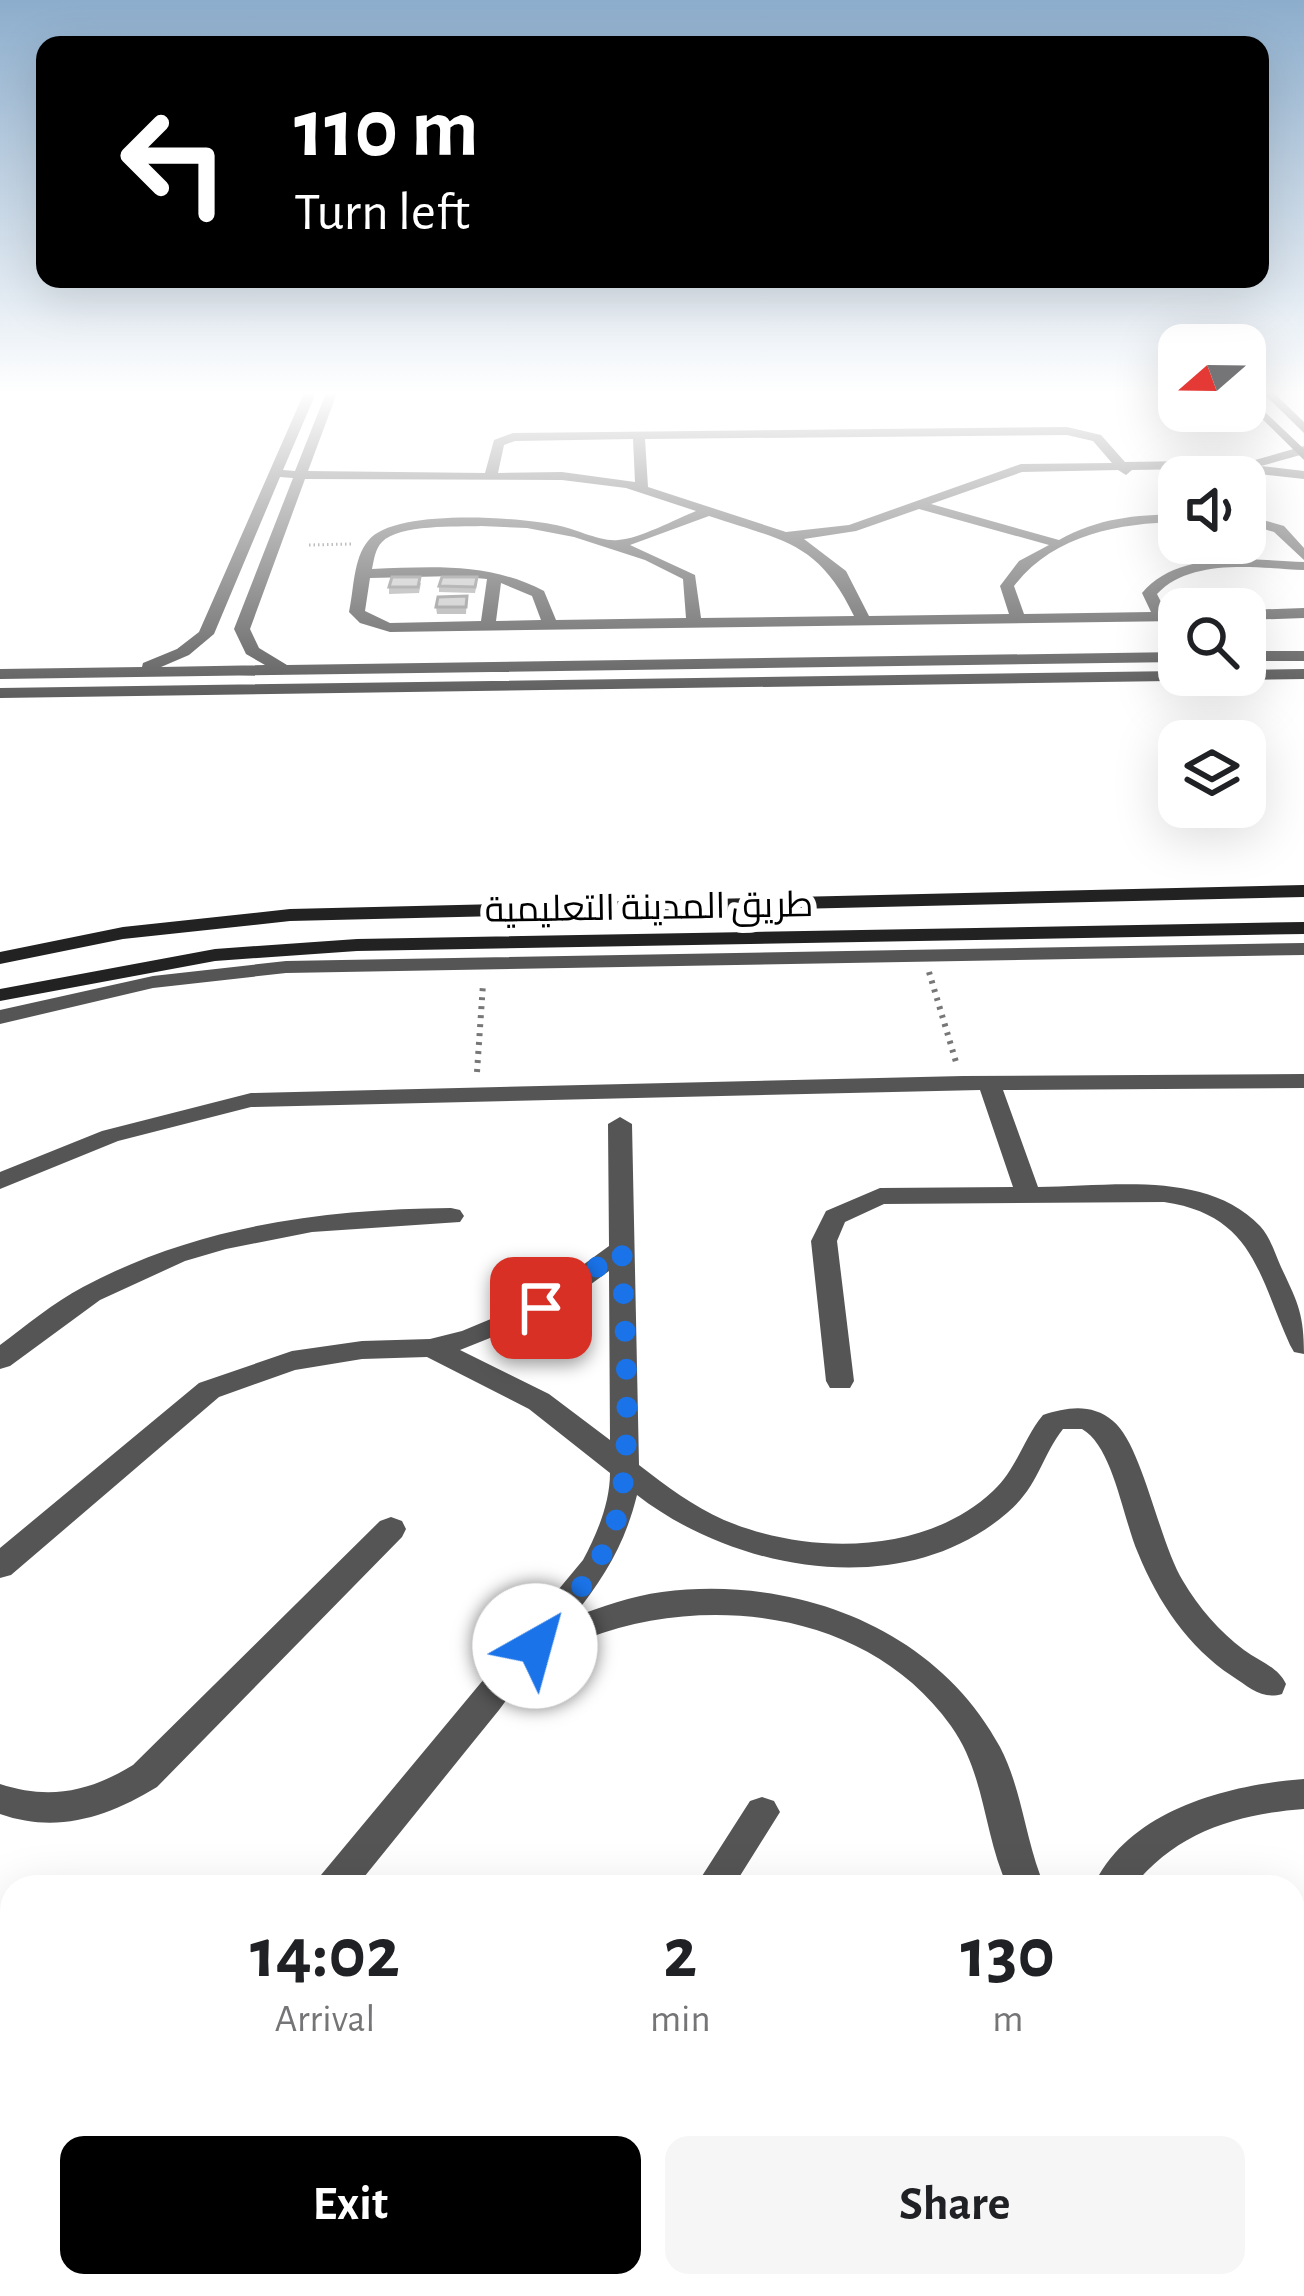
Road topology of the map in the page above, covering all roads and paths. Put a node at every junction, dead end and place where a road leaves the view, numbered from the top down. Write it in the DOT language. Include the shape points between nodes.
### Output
graph roads {
  1 [pos="263,500"];
  2 [pos="290,500"];
  3 [pos="681,500"];
  4 [pos="925,500"];
  5 [pos="959,500"];
  6 [pos="914,504"];
  7 [pos="712,510"];
  8 [pos="935,510"];
  9 [pos="1158,519"];
  10 [pos="1266,525"];
  11 [pos="789,536"];
  12 [pos="373,544"];
  13 [pos="1060,544"];
  14 [pos="309,545"];
  15 [pos="613,547"];
  16 [pos="1304,556"];
  17 [pos="846,562"];
  18 [pos="1304,566"];
  19 [pos="366,574"];
  20 [pos="495,576"];
  21 [pos="1158,603"];
  22 [pos="1266,614"];
  23 [pos="1304,614"];
  24 [pos="1158,616"];
  25 [pos="1018,618"];
  26 [pos="864,621"];
  27 [pos="694,623"];
  28 [pos="550,625"];
  29 [pos="488,626"];
  30 [pos="1266,656"];
  31 [pos="1304,656"];
  32 [pos="1158,657"];
  33 [pos="284,670"];
  34 [pos="124,673"];
  35 [pos="0,674"];
  36 [pos="1304,674"];
  37 [pos="0,693"];
  38 [pos="1304,891"];
  39 [pos="1228,892"];
  40 [pos="1304,928"];
  41 [pos="1252,929"];
  42 [pos="1304,949"];
  43 [pos="924,955"];
  44 [pos="0,958"];
  45 [pos="485,962"];
  46 [pos="0,995"];
  47 [pos="0,1017"];
  48 [pos="1304,1081"];
  49 [pos="963,1083"];
  50 [pos="989,1083"];
  51 [pos="476,1094"];
  52 [pos="620,1124"];
  53 [pos="0,1181"];
  54 [pos="1028,1194"];
  55 [pos="451,1216"];
  56 [pos="622,1249"];
  57 [pos="1304,1345"];
  58 [pos="430,1348"];
  59 [pos="0,1359"];
  60 [pos="840,1381"];
  61 [pos="625,1470"];
  62 [pos="391,1529"];
  63 [pos="0,1566"];
  64 [pos="535,1646"];
  65 [pos="1270,1684"];
  66 [pos="1304,1794"];
  67 [pos="0,1799"];
  68 [pos="762,1812"];
  69 [pos="344,1875"];
  70 [pos="721,1875"];
  71 [pos="1023,1875"];
  72 [pos="1121,1875"];
  1 -- 34 [label="street" via="206,634 183,652"];
  2 -- 33 [label="street" via="242,628 251,651"];
  3 -- 7 [label="street"];
  4 -- 6 [label="street"];
  5 -- 8 [label="street"];
  6 -- 8 [label="street"];
  6 -- 11 [label="street" via="843,534"];
  7 -- 11 [label="street"];
  7 -- 15 [label="street"];
  8 -- 13 [label="street"];
  8 -- 17 [label="street" via="879,531"];
  9 -- 13 [label="street" via="1109,522"];
  10 -- 16 [label="street"];
  11 -- 17 [label="street"];
  12 -- 14 [label="path"];
  12 -- 15 [label="street" via="406,527 512,523"];
  12 -- 19 [label="street"];
  13 -- 25 [label="street" via="1009,578"];
  15 -- 27 [label="street" via="690,578"];
  17 -- 26 [label="street"];
  18 -- 21 [label="street" via="1221,565 1170,575 1149,593"];
  19 -- 20 [label="street"];
  19 -- 29 [label="street" via="357,612 364,621"];
  20 -- 28 [label="street" via="539,594"];
  20 -- 29 [label="street"];
  22 -- 23 [label="street"];
  24 -- 25 [label="street"];
  25 -- 26 [label="street"];
  26 -- 27 [label="street"];
  27 -- 28 [label="street"];
  28 -- 29 [label="street"];
  30 -- 31 [label="street"];
  32 -- 33 [label="street"];
  33 -- 34 [label="street"];
  34 -- 35 [label="street"];
  36 -- 37 [label="street"];
  38 -- 39 [label="street, طريق المدينة التعليمية"];
  39 -- 41 [label="street"];
  39 -- 44 [label="street, طريق المدينة التعليمية" via="290,915 141,931"];
  40 -- 41 [label="street, طريق المدينة التعليمية"];
  41 -- 46 [label="street, طريق المدينة التعليمية" via="339,946 145,965"];
  42 -- 43 [label="street"];
  43 -- 45 [label="street"];
  43 -- 49 [label="path"];
  45 -- 47 [label="street" via="242,970"];
  45 -- 51 [label="path"];
  48 -- 50 [label="street"];
  49 -- 50 [label="street"];
  49 -- 51 [label="street"];
  50 -- 54 [label="street"];
  51 -- 53 [label="street" via="251,1100 110,1136"];
  52 -- 56 [label="street"];
  54 -- 57 [label="street" via="1164,1194 1225,1211 1253,1234"];
  54 -- 60 [label="street" via="880,1196 835,1217 824,1241"];
  55 -- 59 [label="street" via="334,1220 220,1242 88,1296"];
  56 -- 58 [label="street" via="541,1308"];
  56 -- 61 [label="street"];
  58 -- 61 [label="street" via="554,1411"];
  58 -- 63 [label="street" via="326,1354 209,1390"];
  61 -- 64 [label="street" via="612,1535 595,1569"];
  61 -- 65 [label="street" via="679,1510 733,1535 796,1552 866,1554 931,1541 984,1515 1022,1480 1053,1422 1090,1420 1115,1443 1179,1606 1223,1653"];
  62 -- 67 [label="street" via="145,1776 69,1809"];
  64 -- 69 [label="street"];
  64 -- 71 [label="street" via="627,1612 694,1601 796,1610 861,1633 921,1672 970,1726 989,1758"];
  66 -- 72 [label="street" via="1199,1814 1144,1848"];
  68 -- 70 [label="street"];
}
